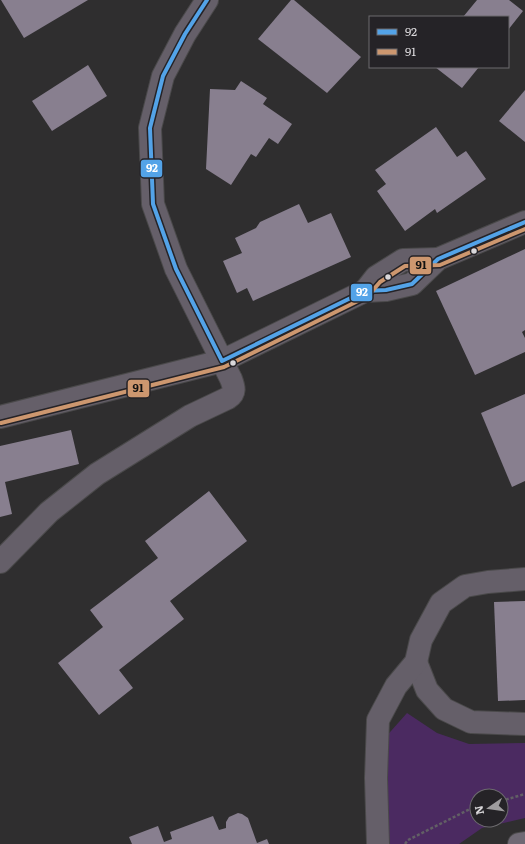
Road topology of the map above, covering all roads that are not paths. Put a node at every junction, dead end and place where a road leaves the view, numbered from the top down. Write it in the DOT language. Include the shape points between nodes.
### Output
graph roads {
  1 [pos="208,0"];
  2 [pos="525,222"];
  3 [pos="222,360"];
  4 [pos="0,416"];
  5 [pos="0,562"];
  6 [pos="525,579"];
  7 [pos="416,662"];
  8 [pos="525,724"];
  9 [pos="525,842"];
  10 [pos="378,844"];
  11 [pos="519,844"];
  1 -- 3 [label="street" via="185,34 163,76 150,128 153,204 176,269"];
  2 -- 3 [label="street" via="438,259 403,260 376,277 365,291"];
  3 -- 4 [label="street"];
  3 -- 5 [label="street" via="234,389 232,395 190,416 97,474 49,512"];
  6 -- 7 [label="street" via="464,586 441,603 421,640"];
  7 -- 8 [label="street" via="427,690 444,709 471,722"];
  7 -- 10 [label="street" via="396,686 378,720"];
  9 -- 11 [label="main road"];
}
